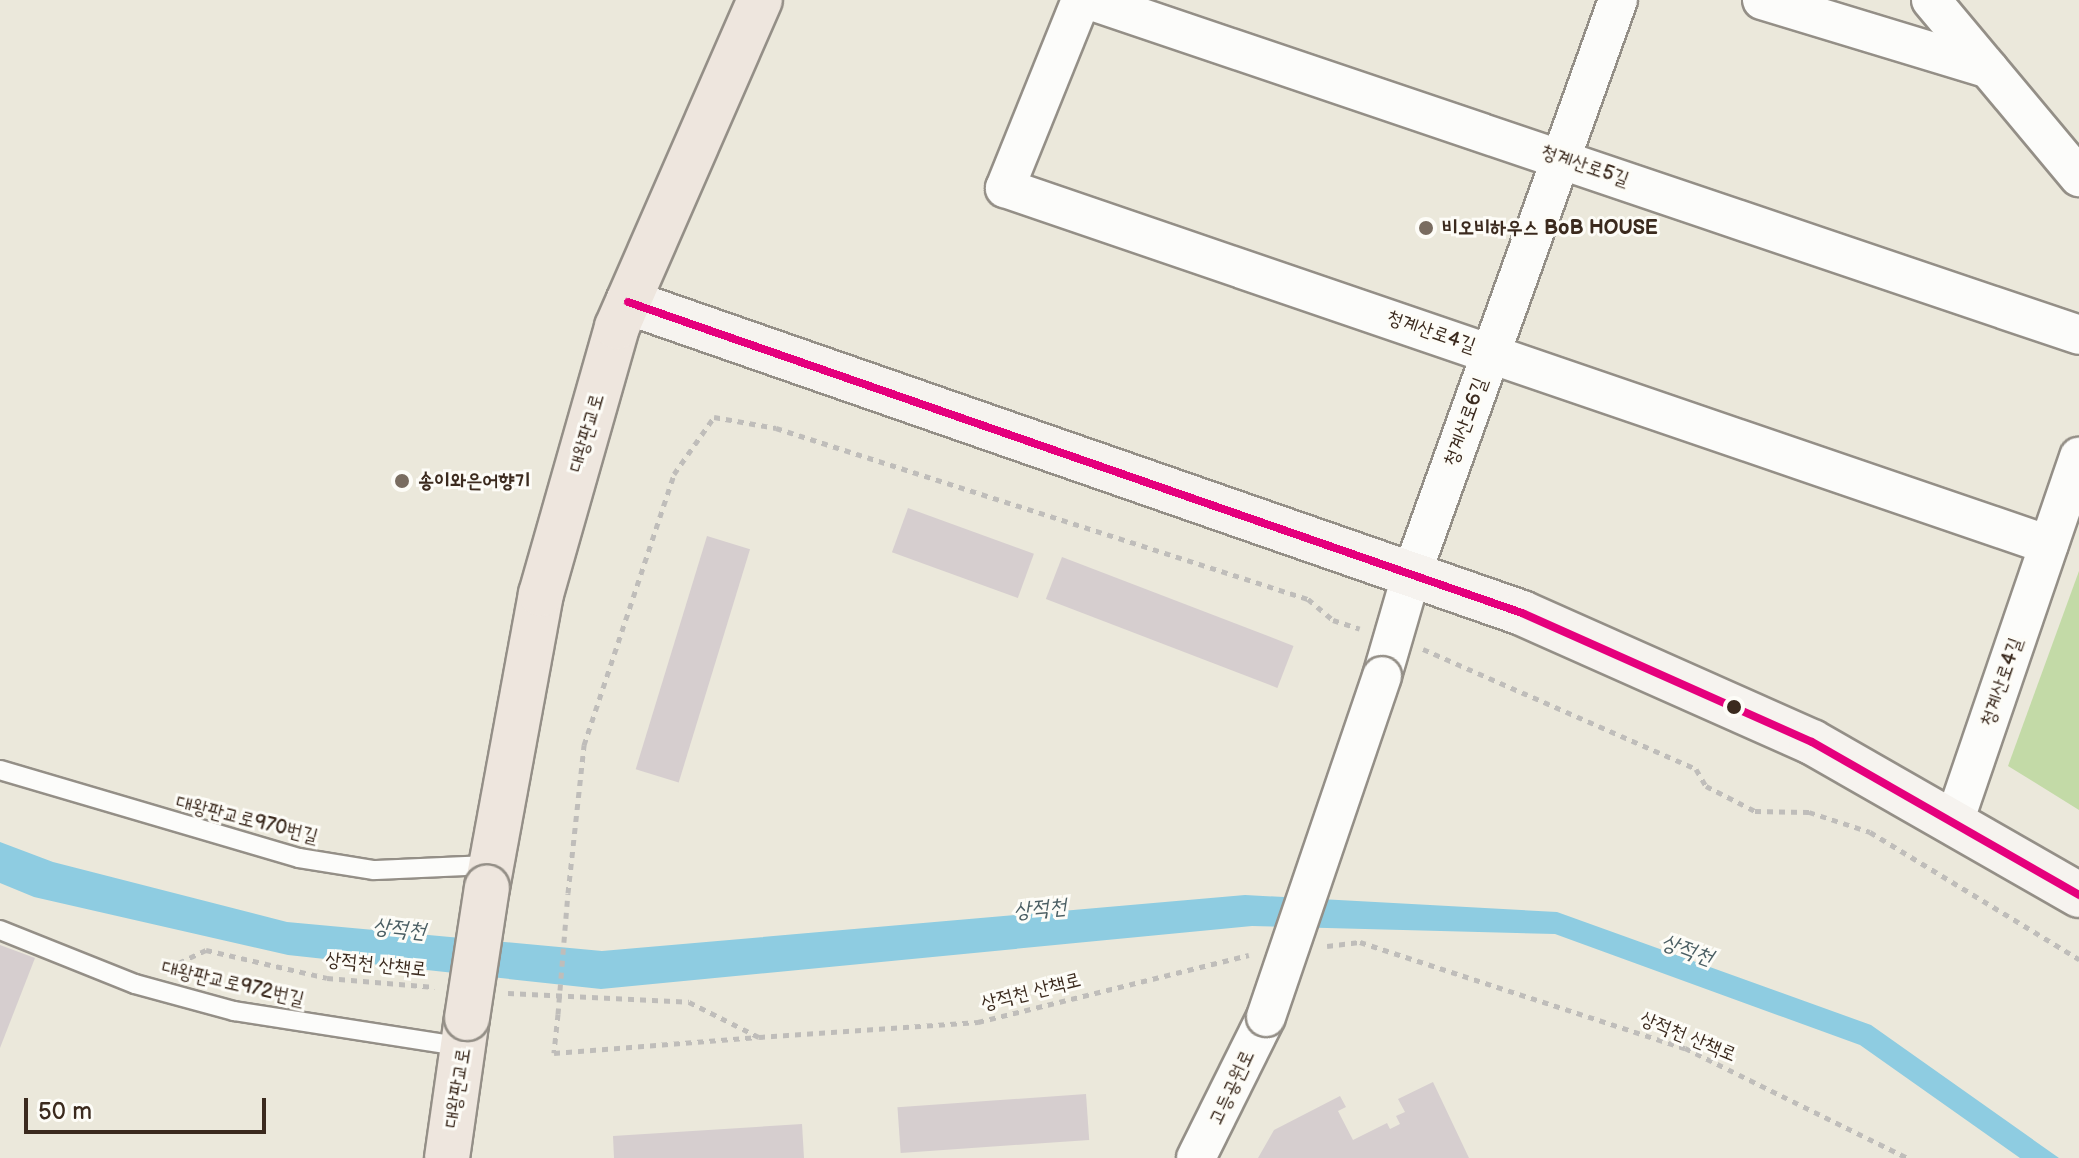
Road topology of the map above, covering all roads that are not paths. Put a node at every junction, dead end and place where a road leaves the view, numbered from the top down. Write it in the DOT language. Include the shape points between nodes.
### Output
graph roads {
  1 [pos="760,0"];
  2 [pos="1081,0"];
  3 [pos="1089,0"];
  4 [pos="1618,0"];
  5 [pos="1762,0"];
  6 [pos="1931,0"];
  7 [pos="1989,69"];
  8 [pos="1561,157"];
  9 [pos="2079,177"];
  10 [pos="628,302"];
  11 [pos="2079,335"];
  12 [pos="1491,352"];
  13 [pos="2079,457"];
  14 [pos="2049,545"];
  15 [pos="1412,573"];
  16 [pos="0,770"];
  17 [pos="1955,819"];
  18 [pos="488,876"];
  19 [pos="2079,895"];
  20 [pos="0,930"];
  21 [pos="470,1011"];
  22 [pos="447,1158"];
  23 [pos="1196,1158"];
  1 -- 10 [label="main road, 대왕판교로"];
  2 -- 12 [label="street, 청계산로4길" via="1005,188"];
  3 -- 8 [label="street, 청계산로5길"];
  4 -- 8 [label="street, 청계산로6길"];
  5 -- 7 [label="street"];
  6 -- 7 [label="street"];
  7 -- 9 [label="street"];
  8 -- 11 [label="street, 청계산로5길"];
  8 -- 12 [label="street, 청계산로6길"];
  10 -- 15 [label="main road"];
  10 -- 18 [label="main road, 대왕판교로" via="541,594"];
  12 -- 14 [label="street, 청계산로4길"];
  12 -- 15 [label="street, 청계산로6길"];
  13 -- 14 [label="street, 청계산로4길"];
  14 -- 17 [label="street, 청계산로4길"];
  15 -- 17 [label="main road" via="1522,613 1812,742"];
  15 -- 23 [label="street, 고등공원로, bridge" via="1266,1017"];
  16 -- 18 [label="lane, 대왕판교로970번길" via="299,858 374,870"];
  17 -- 19 [label="main road"];
  18 -- 21 [label="main road, 대왕판교로, bridge"];
  20 -- 21 [label="lane, 대왕판교로972번길" via="135,984 234,1011"];
  21 -- 22 [label="main road, 대왕판교로"];
}
